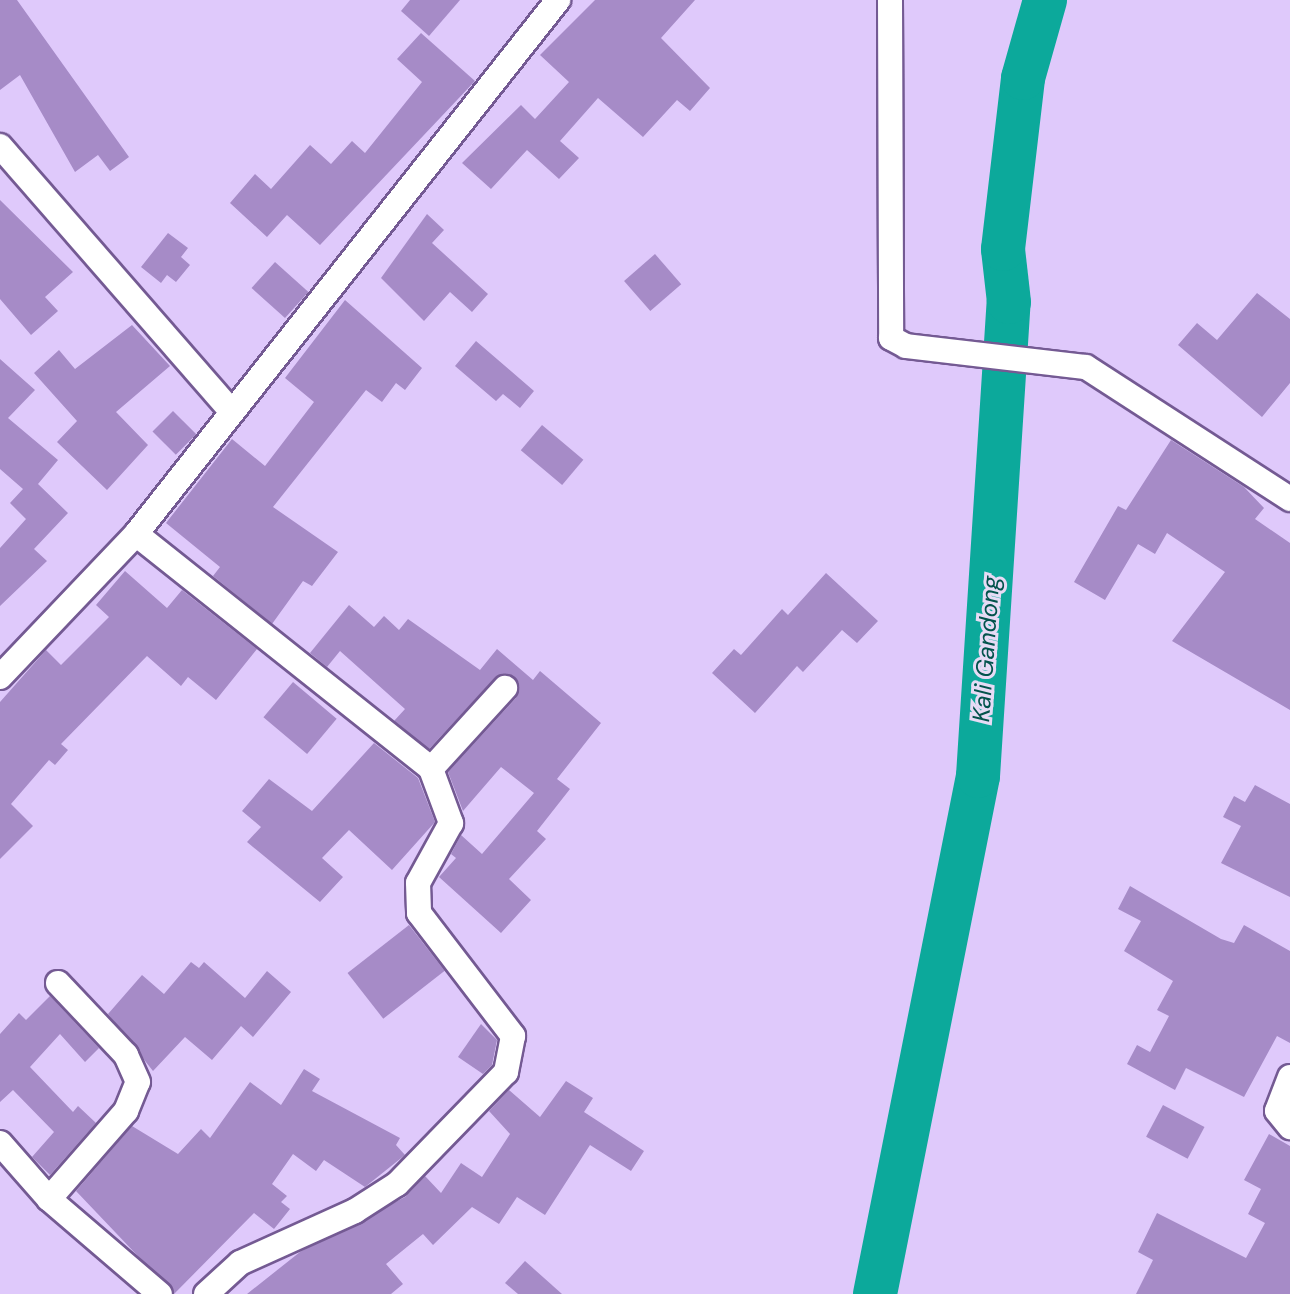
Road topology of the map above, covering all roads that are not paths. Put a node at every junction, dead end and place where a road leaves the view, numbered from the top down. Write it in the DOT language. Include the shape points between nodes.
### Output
graph roads {
  1 [pos="558,0"];
  2 [pos="890,0"];
  3 [pos="0,146"];
  4 [pos="232,412"];
  5 [pos="1290,499"];
  6 [pos="136,534"];
  7 [pos="0,677"];
  8 [pos="505,688"];
  9 [pos="430,769"];
  10 [pos="58,983"];
  11 [pos="1290,1077"];
  12 [pos="1290,1127"];
  13 [pos="0,1143"];
  14 [pos="49,1199"];
  15 [pos="160,1294"];
  16 [pos="206,1294"];
  1 -- 4 [label="street"];
  2 -- 5 [label="street" via="887,328 898,343 1086,367"];
  3 -- 4 [label="street"];
  4 -- 6 [label="street"];
  6 -- 7 [label="street"];
  6 -- 9 [label="street"];
  8 -- 9 [label="street"];
  9 -- 16 [label="street" via="451,823 418,883 416,899 434,936 513,1036 506,1072 397,1184 355,1211 240,1263"];
  10 -- 14 [label="street" via="126,1055 138,1082 126,1111"];
  11 -- 12 [label="street" via="1277,1111"];
  13 -- 14 [label="street"];
  14 -- 15 [label="street"];
}
